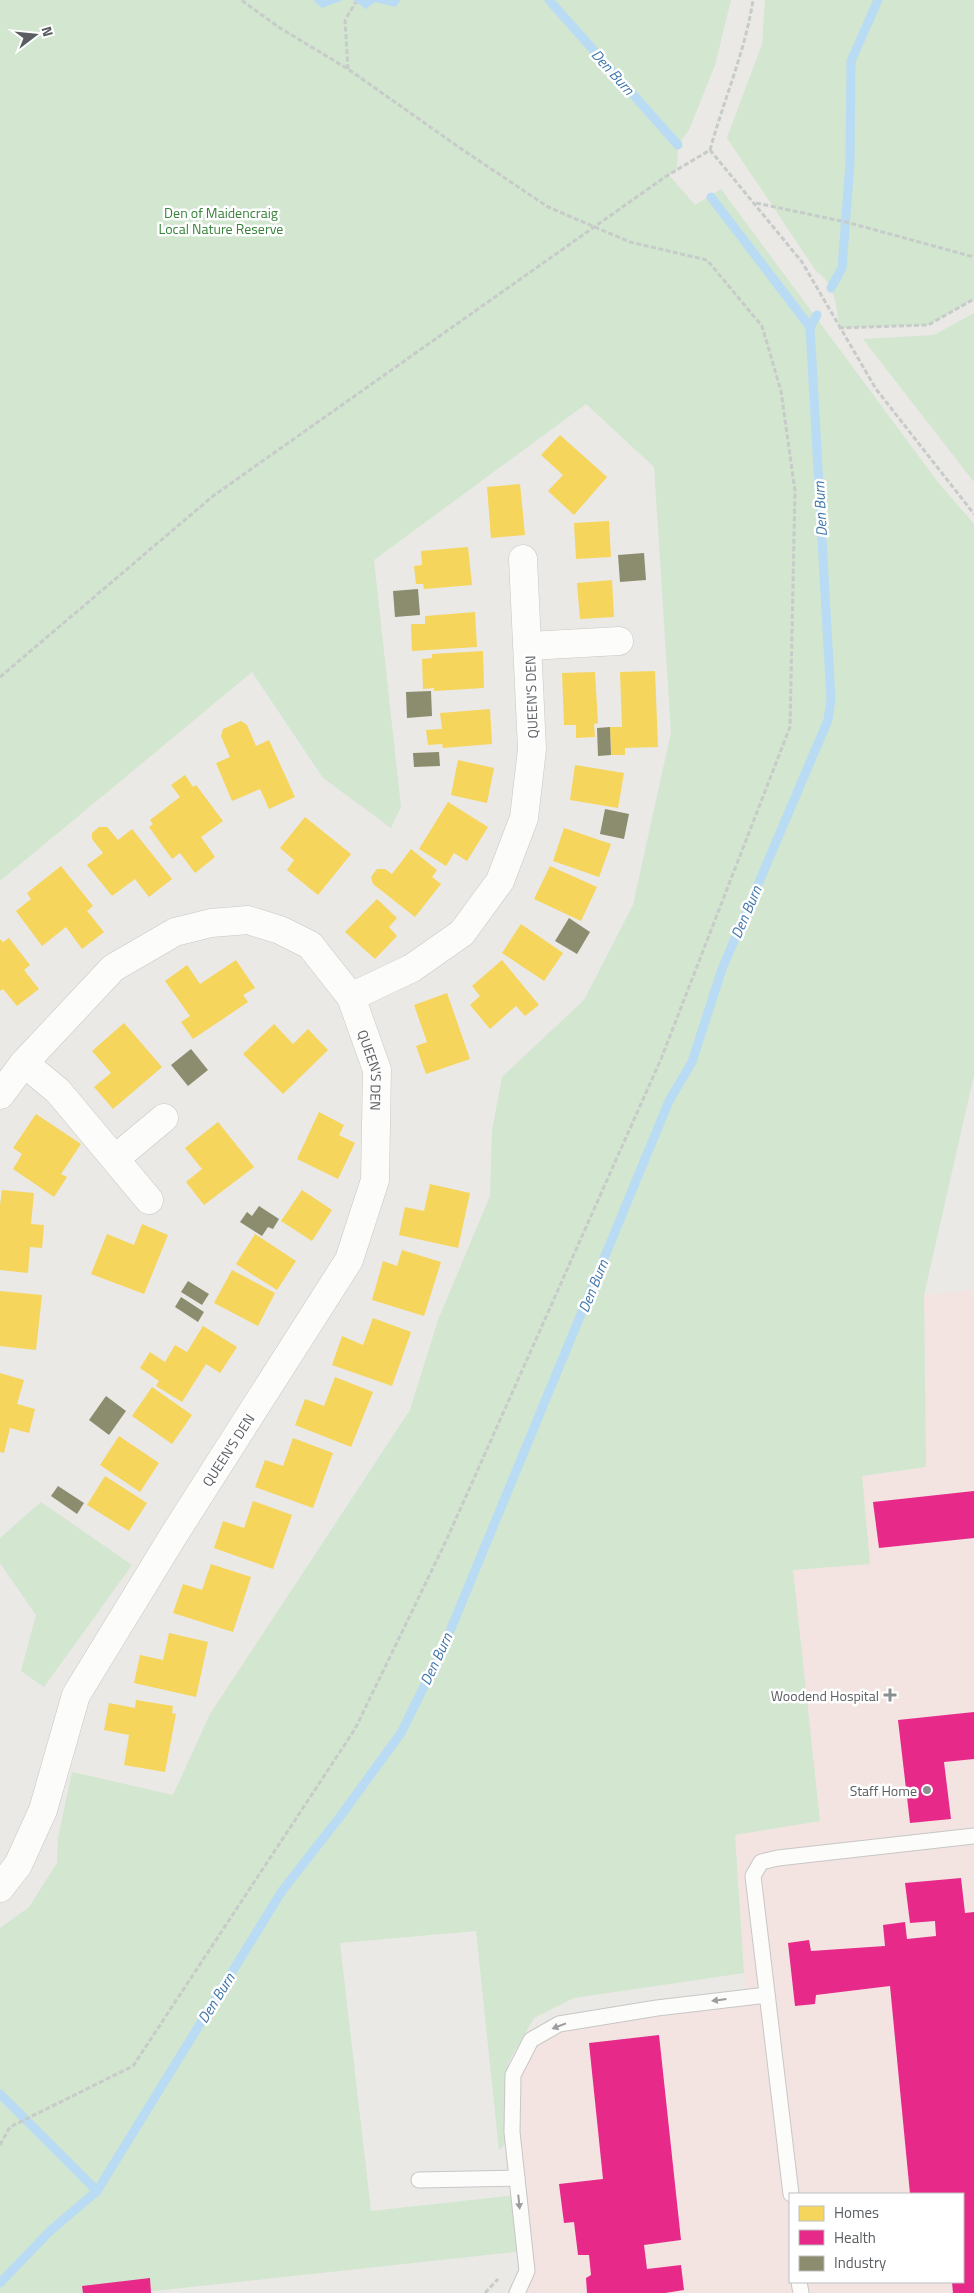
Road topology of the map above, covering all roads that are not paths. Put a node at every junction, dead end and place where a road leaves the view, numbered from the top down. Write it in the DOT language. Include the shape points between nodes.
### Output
graph roads {
  1 [pos="523,559"];
  2 [pos="619,641"];
  3 [pos="529,646"];
  4 [pos="351,997"];
  5 [pos="24,1063"];
  6 [pos="0,1095"];
  7 [pos="164,1118"];
  8 [pos="116,1158"];
  9 [pos="149,1200"];
  10 [pos="974,1836"];
  11 [pos="0,1888"];
  12 [pos="767,1994"];
  13 [pos="517,2178"];
  14 [pos="419,2180"];
  15 [pos="791,2193"];
  16 [pos="517,2293"];
  1 -- 3 [label="street, QUEEN'S DEN"];
  2 -- 3 [label="street, QUEEN'S DEN"];
  3 -- 4 [label="street, QUEEN'S DEN" via="532,749 524,818 500,881 462,933 412,968"];
  4 -- 5 [label="street, QUEEN'S DEN" via="310,945 280,930 248,920 211,922 175,932 113,968"];
  4 -- 11 [label="street, QUEEN'S DEN" via="377,1070 375,1180 349,1260 76,1695 43,1810 18,1865"];
  5 -- 6 [label="street, QUEEN'S DEN"];
  5 -- 8 [label="street" via="58,1091"];
  7 -- 8 [label="street"];
  8 -- 9 [label="street"];
  10 -- 12 [label="lane" via="761,1862 753,1876"];
  12 -- 13 [label="lane, one-way" via="559,2024 531,2040 513,2075 512,2132"];
  12 -- 15 [label="lane"];
  13 -- 14 [label="lane"];
  13 -- 16 [label="lane, one-way" via="527,2271"];
}
